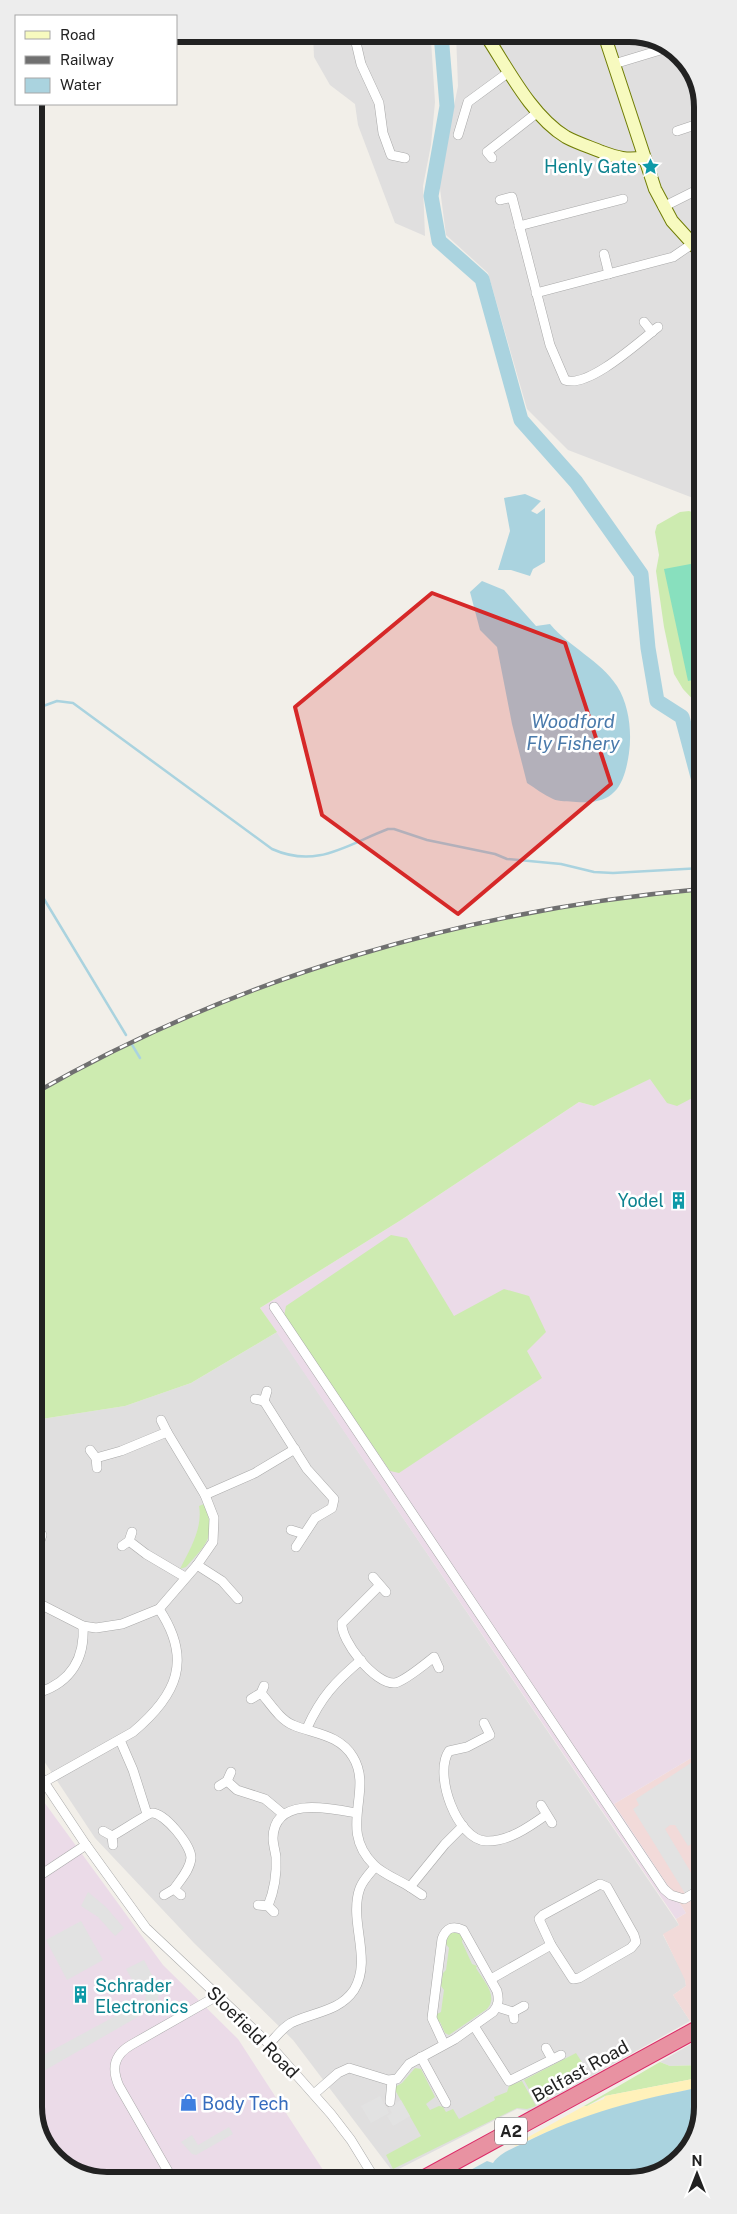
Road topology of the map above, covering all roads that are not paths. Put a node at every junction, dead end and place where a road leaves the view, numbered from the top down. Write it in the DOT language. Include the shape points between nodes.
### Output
graph roads {
  1 [pos="356,42"];
  2 [pos="491,43"];
  3 [pos="607,43"];
  4 [pos="658,49"];
  5 [pos="614,64"];
  6 [pos="509,72"];
  7 [pos="538,112"];
  8 [pos="694,125"];
  9 [pos="677,131"];
  10 [pos="458,135"];
  11 [pos="643,157"];
  12 [pos="404,158"];
  13 [pos="492,158"];
  14 [pos="694,192"];
  15 [pos="623,199"];
  16 [pos="500,200"];
  17 [pos="663,207"];
  18 [pos="519,226"];
  19 [pos="694,245"];
  20 [pos="694,249"];
  21 [pos="604,254"];
  22 [pos="609,274"];
  23 [pos="536,293"];
  24 [pos="644,322"];
  25 [pos="274,1308"];
  26 [pos="267,1391"];
  27 [pos="161,1420"];
  28 [pos="167,1432"];
  29 [pos="295,1449"];
  30 [pos="90,1450"];
  31 [pos="206,1495"];
  32 [pos="290,1530"];
  33 [pos="304,1534"];
  34 [pos="128,1540"];
  35 [pos="296,1547"];
  36 [pos="197,1565"];
  37 [pos="373,1576"];
  38 [pos="185,1577"];
  39 [pos="238,1599"];
  40 [pos="42,1605"];
  41 [pos="159,1609"];
  42 [pos="83,1626"];
  43 [pos="360,1660"];
  44 [pos="439,1668"];
  45 [pos="42,1689"];
  46 [pos="251,1699"];
  47 [pos="484,1723"];
  48 [pos="307,1728"];
  49 [pos="120,1740"];
  50 [pos="231,1772"];
  51 [pos="42,1779"];
  52 [pos="44,1782"];
  53 [pos="541,1805"];
  54 [pos="356,1813"];
  55 [pos="147,1814"];
  56 [pos="283,1814"];
  57 [pos="546,1815"];
  58 [pos="552,1823"];
  59 [pos="463,1826"];
  60 [pos="104,1831"];
  61 [pos="86,1845"];
  62 [pos="375,1867"];
  63 [pos="42,1874"];
  64 [pos="410,1887"];
  65 [pos="694,1893"];
  66 [pos="164,1895"];
  67 [pos="422,1895"];
  68 [pos="258,1906"];
  69 [pos="551,1945"];
  70 [pos="491,1979"];
  71 [pos="217,1996"];
  72 [pos="524,2006"];
  73 [pos="497,2007"];
  74 [pos="474,2026"];
  75 [pos="694,2031"];
  76 [pos="269,2044"];
  77 [pos="444,2044"];
  78 [pos="546,2048"];
  79 [pos="421,2057"];
  80 [pos="392,2081"];
  81 [pos="314,2094"];
  82 [pos="390,2102"];
  83 [pos="446,2103"];
  84 [pos="168,2171"];
  85 [pos="370,2172"];
  86 [pos="436,2172"];
  1 -- 12 [label="street" via="360,64 378,103 391,155"];
  2 -- 6 [label="street"];
  3 -- 5 [label="street"];
  4 -- 5 [label="street"];
  5 -- 11 [label="street"];
  6 -- 7 [label="street"];
  6 -- 10 [label="street" via="468,102"];
  7 -- 11 [label="street" via="566,137 626,159"];
  7 -- 13 [label="street" via="488,152"];
  8 -- 9 [label="street"];
  11 -- 17 [label="street"];
  14 -- 17 [label="street"];
  15 -- 18 [label="street"];
  16 -- 18 [label="street" via="512,197"];
  17 -- 19 [label="street"];
  18 -- 23 [label="street"];
  20 -- 22 [label="street"];
  21 -- 22 [label="street"];
  22 -- 23 [label="street"];
  23 -- 24 [label="street" via="550,345 562,375 568,381 593,374 655,329"];
  25 -- 65 [label="street" via="664,1889 684,1899"];
  26 -- 29 [label="street" via="259,1400"];
  27 -- 28 [label="street"];
  28 -- 30 [label="street" via="96,1463"];
  28 -- 31 [label="street"];
  29 -- 31 [label="street" via="255,1473"];
  29 -- 33 [label="street" via="307,1469 334,1499 332,1508 315,1518"];
  31 -- 36 [label="street" via="215,1532"];
  32 -- 33 [label="street"];
  33 -- 35 [label="street"];
  34 -- 38 [label="street"];
  36 -- 38 [label="street"];
  36 -- 39 [label="street" via="222,1581"];
  37 -- 43 [label="street" via="383,1589 342,1623 345,1639"];
  38 -- 41 [label="street"];
  40 -- 42 [label="street"];
  41 -- 42 [label="street" via="122,1624 96,1628"];
  41 -- 49 [label="street" via="175,1640 178,1671 152,1713"];
  42 -- 45 [label="street" via="83,1648 74,1668 56,1684"];
  43 -- 44 [label="street" via="380,1678 395,1683 434,1657"];
  43 -- 48 [label="street" via="318,1704"];
  46 -- 48 [label="street" via="262,1689 285,1719 293,1725"];
  47 -- 59 [label="street" via="493,1736 449,1751 445,1756 443,1781 446,1796"];
  48 -- 54 [label="street" via="344,1746 352,1756 360,1783"];
  49 -- 52 [label="street"];
  49 -- 55 [label="street"];
  50 -- 56 [label="street" via="223,1784 265,1798"];
  51 -- 52 [label="street, Sloefield Road"];
  52 -- 61 [label="street, Sloefield Road"];
  53 -- 57 [label="street"];
  54 -- 56 [label="street" via="297,1808"];
  54 -- 62 [label="street" via="358,1839"];
  55 -- 60 [label="street" via="112,1841"];
  55 -- 66 [label="street" via="155,1813 166,1820 190,1852 189,1867 178,1892"];
  56 -- 68 [label="street" via="274,1833 276,1860 271,1909"];
  57 -- 58 [label="street"];
  57 -- 59 [label="street" via="526,1830 487,1841 474,1836"];
  59 -- 64 [label="street"];
  61 -- 63 [label="street"];
  61 -- 71 [label="street, Sloefield Road" via="146,1928"];
  62 -- 64 [label="street"];
  62 -- 76 [label="street" via="361,1886 357,1899 360,1965 353,1990 339,2005 290,2024"];
  64 -- 67 [label="street"];
  69 -- 69 [label="street" via="569,1974 576,1979 631,1948 636,1940 607,1887 600,1884 540,1917"];
  69 -- 70 [label="street"];
  70 -- 73 [label="street" via="499,2000"];
  70 -- 77 [label="street" via="464,1930 458,1927 444,1932 432,2018"];
  71 -- 76 [label="street, Sloefield Road"];
  71 -- 84 [label="street" via="130,2045 116,2060 115,2076 119,2086"];
  72 -- 73 [label="street" via="514,2016"];
  73 -- 74 [label="street"];
  74 -- 77 [label="street"];
  74 -- 78 [label="street" via="509,2082 556,2057"];
  75 -- 86 [label="highway, Belfast Road / A2"];
  76 -- 81 [label="street, Sloefield Road"];
  77 -- 79 [label="street"];
  79 -- 80 [label="street"];
  79 -- 83 [label="street"];
  80 -- 81 [label="street" via="350,2068 338,2073"];
  80 -- 82 [label="street"];
  81 -- 85 [label="street, Sloefield Road" via="351,2140"];
}
